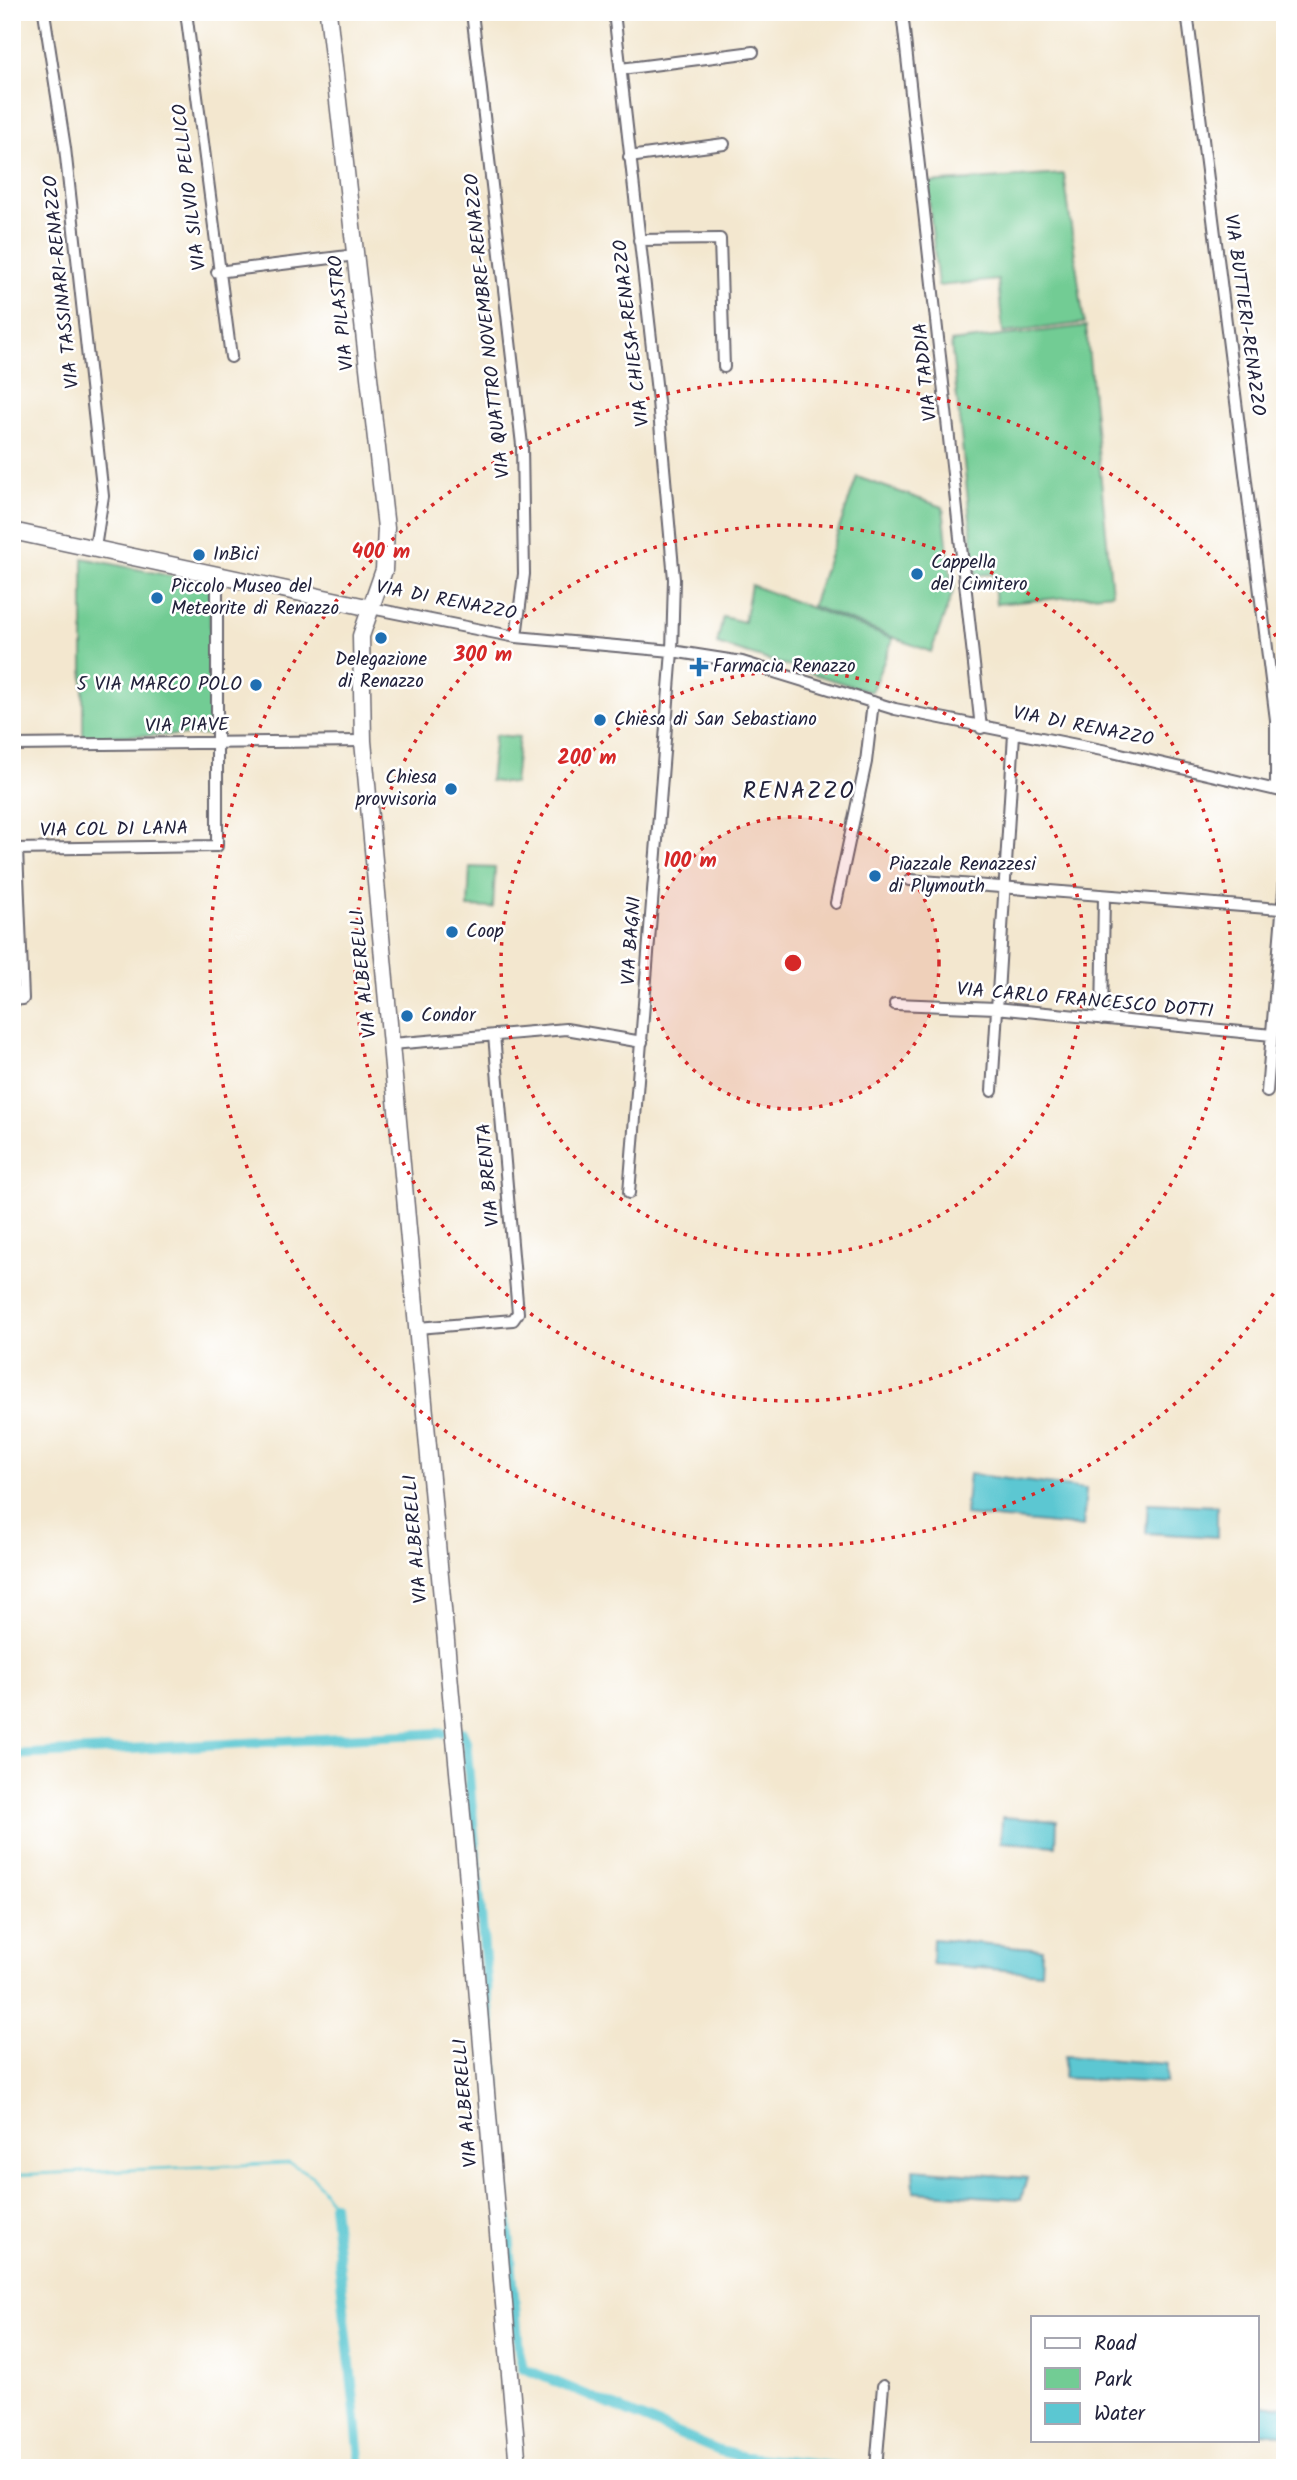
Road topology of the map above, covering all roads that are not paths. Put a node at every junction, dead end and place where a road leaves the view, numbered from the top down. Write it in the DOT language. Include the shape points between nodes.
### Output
graph roads {
  1 [pos="44,12"];
  2 [pos="186,12"];
  3 [pos="328,12"];
  4 [pos="472,12"];
  5 [pos="614,12"];
  6 [pos="902,12"];
  7 [pos="1187,12"];
  8 [pos="753,52"];
  9 [pos="621,69"];
  10 [pos="724,144"];
  11 [pos="629,157"];
  12 [pos="639,240"];
  13 [pos="356,254"];
  14 [pos="218,272"];
  15 [pos="231,358"];
  16 [pos="724,367"];
  17 [pos="12,531"];
  18 [pos="94,548"];
  19 [pos="217,575"];
  20 [pos="371,608"];
  21 [pos="516,637"];
  22 [pos="672,651"];
  23 [pos="873,702"];
  24 [pos="981,728"];
  25 [pos="1014,734"];
  26 [pos="363,741"];
  27 [pos="217,743"];
  28 [pos="12,745"];
  29 [pos="1280,791"];
  30 [pos="14,849"];
  31 [pos="1285,878"];
  32 [pos="910,880"];
  33 [pos="1003,888"];
  34 [pos="1104,896"];
  35 [pos="836,903"];
  36 [pos="1281,909"];
  37 [pos="12,1000"];
  38 [pos="895,1004"];
  39 [pos="996,1008"];
  40 [pos="1102,1018"];
  41 [pos="494,1035"];
  42 [pos="1272,1035"];
  43 [pos="642,1042"];
  44 [pos="392,1044"];
  45 [pos="992,1091"];
  46 [pos="1267,1092"];
  47 [pos="629,1192"];
  48 [pos="418,1328"];
  49 [pos="883,2386"];
  50 [pos="876,2466"];
  51 [pos="518,2468"];
  1 -- 18 [label="street, VIA TASSINARI-RENAZZO" via="65,148 103,491"];
  2 -- 14 [label="street, VIA SILVIO PELLICO"];
  3 -- 13 [label="street, VIA PILASTRO"];
  4 -- 21 [label="street, VIA QUATTRO NOVEMBRE-RENAZZO" via="522,445 524,574"];
  5 -- 9 [label="street, VIA CHIESA-RENAZZO"];
  6 -- 24 [label="street, VIA TADDIA"];
  7 -- 29 [label="street, VIA BUTTIERI-RENAZZO" via="1276,720"];
  8 -- 9 [label="street"];
  9 -- 11 [label="street, VIA CHIESA-RENAZZO"];
  10 -- 11 [label="street"];
  11 -- 12 [label="street, VIA CHIESA-RENAZZO"];
  12 -- 16 [label="street" via="720,239"];
  12 -- 22 [label="street, VIA CHIESA-RENAZZO" via="674,579"];
  13 -- 14 [label="street"];
  13 -- 20 [label="street, VIA PILASTRO" via="386,528 384,570"];
  14 -- 15 [label="street, VIA SILVIO PELLICO"];
  17 -- 18 [label="street, VIA DI RENAZZO"];
  18 -- 19 [label="street, VIA DI RENAZZO"];
  19 -- 20 [label="street, VIA DI RENAZZO"];
  19 -- 27 [label="street"];
  20 -- 21 [label="street, VIA DI RENAZZO"];
  20 -- 26 [label="street, VIA ALBERELLI" via="361,636"];
  21 -- 22 [label="street, VIA DI RENAZZO"];
  22 -- 23 [label="street, VIA DI RENAZZO" via="742,662"];
  22 -- 43 [label="street, VIA BAGNI"];
  23 -- 24 [label="street, VIA DI RENAZZO"];
  23 -- 35 [label="street" via="866,762"];
  24 -- 25 [label="street, VIA DI RENAZZO"];
  25 -- 29 [label="street, VIA DI RENAZZO"];
  25 -- 33 [label="street"];
  26 -- 27 [label="street, VIA PIAVE"];
  26 -- 44 [label="street, VIA ALBERELLI"];
  27 -- 28 [label="street, VIA PIAVE"];
  27 -- 30 [label="street, VIA COL DI LANA" via="217,846"];
  30 -- 37 [label="street" via="23,999"];
  31 -- 36 [label="street"];
  32 -- 33 [label="street"];
  33 -- 34 [label="street"];
  33 -- 39 [label="street"];
  34 -- 36 [label="street"];
  34 -- 40 [label="street"];
  36 -- 42 [label="street"];
  38 -- 39 [label="street, VIA CARLO FRANCESCO DOTTI"];
  39 -- 40 [label="street, VIA CARLO FRANCESCO DOTTI"];
  39 -- 45 [label="street"];
  40 -- 42 [label="street, VIA CARLO FRANCESCO DOTTI"];
  41 -- 43 [label="street" via="566,1029"];
  41 -- 44 [label="street"];
  41 -- 48 [label="street, VIA BRENTA" via="518,1312 513,1320"];
  42 -- 46 [label="street"];
  43 -- 47 [label="street, VIA BAGNI"];
  44 -- 48 [label="street, VIA ALBERELLI"];
  48 -- 51 [label="street, VIA ALBERELLI"];
  49 -- 50 [label="street"];
}
